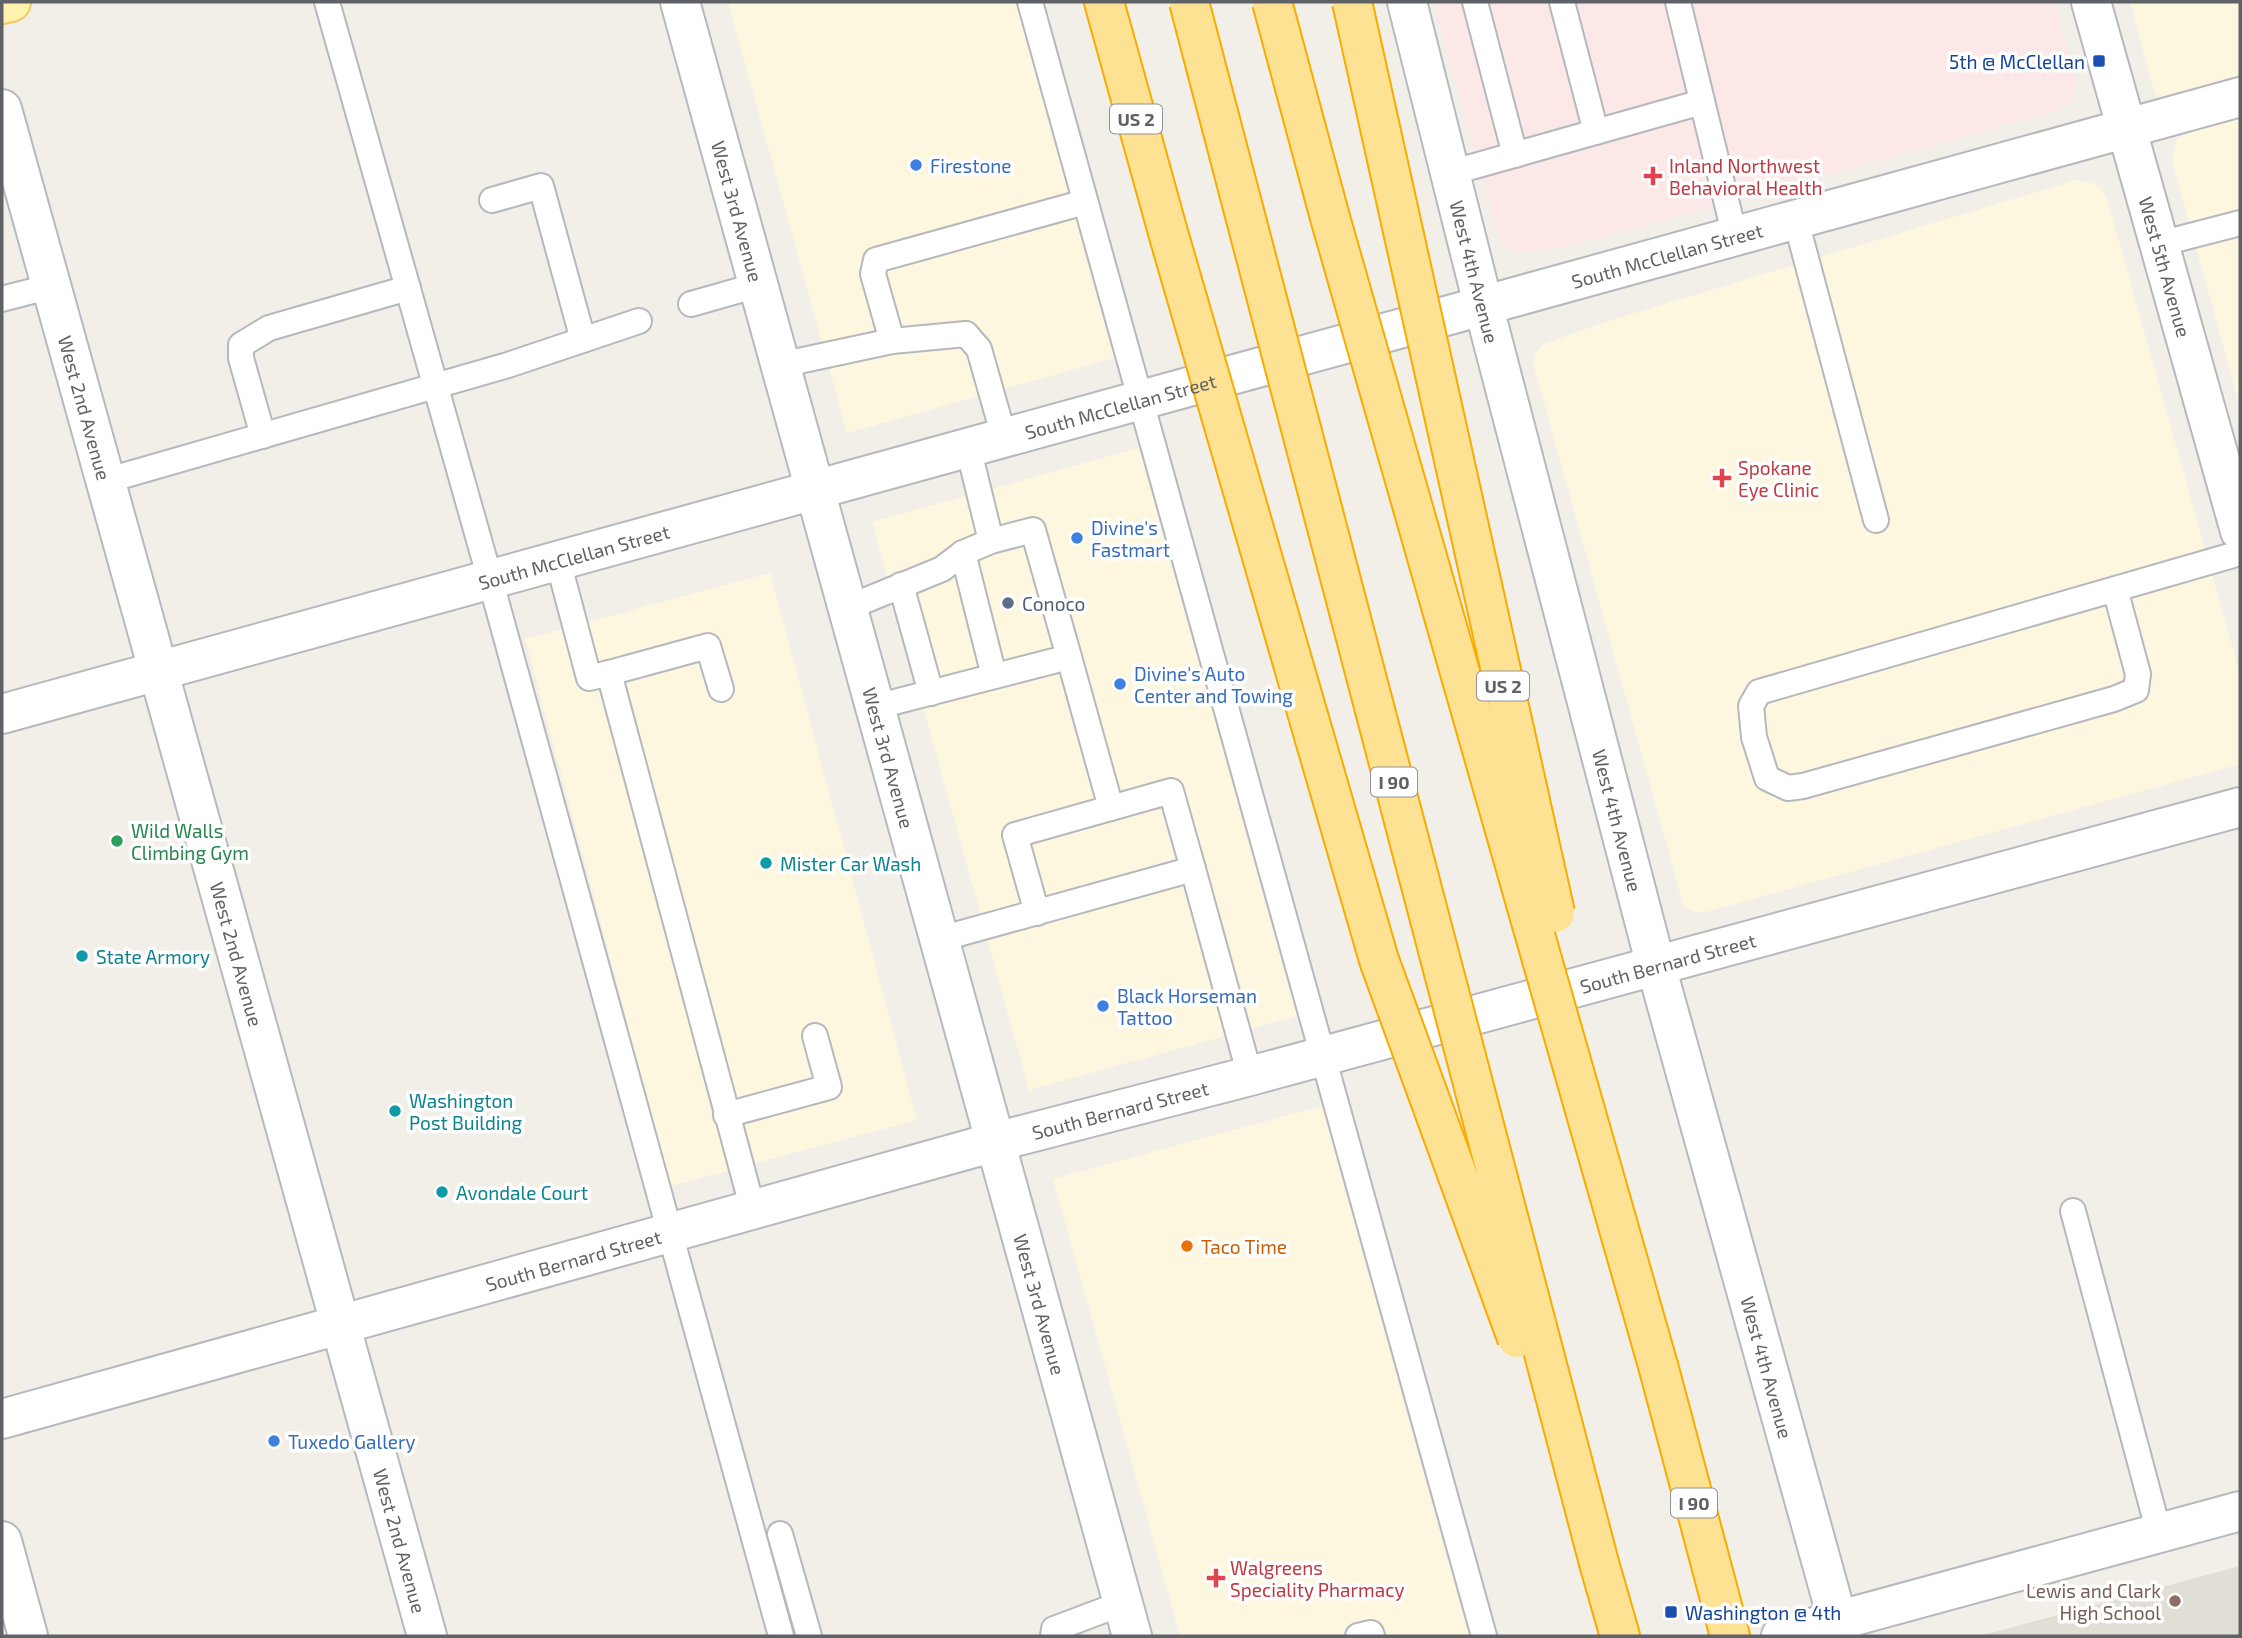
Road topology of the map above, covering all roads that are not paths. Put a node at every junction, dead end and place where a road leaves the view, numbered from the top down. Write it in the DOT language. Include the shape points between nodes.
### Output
graph roads {
  1 [pos="12,2"];
  2 [pos="327,2"];
  3 [pos="680,2"];
  4 [pos="1030,2"];
  5 [pos="1104,2"];
  6 [pos="1189,2"];
  7 [pos="1272,2"];
  8 [pos="1352,2"];
  9 [pos="1407,2"];
  10 [pos="1475,2"];
  11 [pos="1562,2"];
  12 [pos="1678,2"];
  13 [pos="2091,2"];
  14 [pos="2,4"];
  15 [pos="2240,97"];
  16 [pos="1703,102"];
  17 [pos="2,109"];
  18 [pos="2127,129"];
  19 [pos="1597,132"];
  20 [pos="1515,155"];
  21 [pos="1450,173"];
  22 [pos="492,200"];
  23 [pos="1085,202"];
  24 [pos="1796,221"];
  25 [pos="2240,223"];
  26 [pos="1735,237"];
  27 [pos="2160,244"];
  28 [pos="758,285"];
  29 [pos="52,286"];
  30 [pos="408,288"];
  31 [pos="2,299"];
  32 [pos="691,304"];
  33 [pos="1483,304"];
  34 [pos="639,321"];
  35 [pos="583,340"];
  36 [pos="892,341"];
  37 [pos="780,365"];
  38 [pos="435,386"];
  39 [pos="1139,400"];
  40 [pos="264,436"];
  41 [pos="986,442"];
  42 [pos="105,481"];
  43 [pos="815,489"];
  44 [pos="1876,520"];
  45 [pos="2240,531"];
  46 [pos="991,541"];
  47 [pos="962,553"];
  48 [pos="2240,553"];
  49 [pos="558,561"];
  50 [pos="490,579"];
  51 [pos="901,585"];
  52 [pos="2115,589"];
  53 [pos="847,608"];
  54 [pos="1069,657"];
  55 [pos="158,670"];
  56 [pos="609,673"];
  57 [pos="994,676"];
  58 [pos="721,689"];
  59 [pos="931,692"];
  60 [pos="875,707"];
  61 [pos="2,714"];
  62 [pos="2240,807"];
  63 [pos="1111,808"];
  64 [pos="1193,869"];
  65 [pos="1037,913"];
  66 [pos="940,939"];
  67 [pos="1657,966"];
  68 [pos="815,1036"];
  69 [pos="1321,1056"];
  70 [pos="1250,1076"];
  71 [pos="726,1115"];
  72 [pos="995,1142"];
  73 [pos="753,1210"];
  74 [pos="2073,1211"];
  75 [pos="668,1234"];
  76 [pos="341,1326"];
  77 [pos="1659,1369"];
  78 [pos="2,1419"];
  79 [pos="2240,1511"];
  80 [pos="2160,1533"];
  81 [pos="780,1534"];
  82 [pos="2,1541"];
  83 [pos="1599,1563"];
  84 [pos="1127,1620"];
  85 [pos="1840,1628"];
  86 [pos="28,1636"];
  87 [pos="427,1636"];
  88 [pos="781,1636"];
  89 [pos="810,1636"];
  90 [pos="1053,1636"];
  91 [pos="1357,1636"];
  92 [pos="1372,1636"];
  93 [pos="1484,1636"];
  94 [pos="1619,1636"];
  95 [pos="1730,1636"];
  96 [pos="1781,1636"];
  1 -- 14 [label="main road"];
  2 -- 30 [label="lane"];
  3 -- 28 [label="street, West 3rd Avenue"];
  4 -- 23 [label="lane"];
  5 -- 83 [label="highway, US 2, bridge" via="1379,960"];
  6 -- 83 [label="highway, I 90, bridge"];
  7 -- 77 [label="highway, I 90, bridge"];
  8 -- 77 [label="highway, US 2, bridge"];
  9 -- 21 [label="street, West 4th Avenue"];
  10 -- 20 [label="lane"];
  11 -- 19 [label="lane"];
  12 -- 16 [label="lane"];
  13 -- 18 [label="street, West 5th Avenue"];
  15 -- 18 [label="street, South McClellan Street"];
  16 -- 19 [label="lane"];
  16 -- 26 [label="lane"];
  17 -- 29 [label="street, West 2nd Avenue"];
  18 -- 24 [label="street, South McClellan Street"];
  18 -- 27 [label="street, West 5th Avenue"];
  19 -- 20 [label="lane"];
  20 -- 21 [label="lane"];
  21 -- 33 [label="street, West 4th Avenue"];
  22 -- 35 [label="lane" via="541,186"];
  23 -- 36 [label="lane" via="876,260 873,274"];
  23 -- 39 [label="lane"];
  24 -- 26 [label="street, South McClellan Street"];
  24 -- 44 [label="lane"];
  25 -- 27 [label="lane"];
  26 -- 33 [label="street, South McClellan Street"];
  27 -- 45 [label="street, West 5th Avenue"];
  28 -- 32 [label="lane"];
  28 -- 37 [label="street, West 3rd Avenue"];
  29 -- 31 [label="lane"];
  29 -- 42 [label="street, West 2nd Avenue"];
  30 -- 38 [label="lane"];
  30 -- 40 [label="lane" via="269,328 241,345"];
  33 -- 39 [label="street, South McClellan Street"];
  33 -- 67 [label="street, West 4th Avenue"];
  34 -- 35 [label="lane"];
  35 -- 38 [label="lane"];
  36 -- 37 [label="lane"];
  36 -- 41 [label="lane" via="966,334 979,349"];
  37 -- 43 [label="street, West 3rd Avenue"];
  38 -- 40 [label="lane"];
  38 -- 50 [label="lane"];
  39 -- 41 [label="street, South McClellan Street"];
  39 -- 69 [label="lane"];
  40 -- 42 [label="lane"];
  41 -- 43 [label="street, South McClellan Street"];
  41 -- 46 [label="lane"];
  42 -- 55 [label="street, West 2nd Avenue"];
  43 -- 49 [label="street, South McClellan Street"];
  43 -- 53 [label="street, West 3rd Avenue"];
  46 -- 47 [label="lane"];
  46 -- 54 [label="lane" via="1033,530"];
  47 -- 51 [label="lane" via="942,569"];
  47 -- 57 [label="lane"];
  48 -- 52 [label="lane"];
  49 -- 50 [label="street, South McClellan Street"];
  49 -- 56 [label="lane" via="589,678"];
  50 -- 55 [label="street, South McClellan Street"];
  50 -- 75 [label="lane"];
  51 -- 53 [label="lane"];
  51 -- 59 [label="lane"];
  52 -- 52 [label="lane" via="1759,692 1751,706 1754,737 1767,778 1788,788 1803,786 2136,690 2138,674"];
  53 -- 60 [label="street, West 3rd Avenue"];
  54 -- 57 [label="lane"];
  54 -- 63 [label="lane"];
  55 -- 61 [label="street, South McClellan Street"];
  55 -- 76 [label="street, West 2nd Avenue"];
  56 -- 58 [label="lane" via="709,646"];
  56 -- 71 [label="lane"];
  57 -- 59 [label="lane"];
  59 -- 60 [label="lane"];
  60 -- 66 [label="street, West 3rd Avenue"];
  62 -- 67 [label="street, South Bernard Street"];
  63 -- 64 [label="lane" via="1171,791"];
  63 -- 65 [label="lane" via="1015,835"];
  64 -- 65 [label="lane"];
  64 -- 70 [label="lane"];
  65 -- 66 [label="lane"];
  66 -- 72 [label="street, West 3rd Avenue"];
  67 -- 69 [label="street, South Bernard Street"];
  67 -- 85 [label="street, West 4th Avenue"];
  68 -- 71 [label="lane" via="829,1087"];
  69 -- 70 [label="street, South Bernard Street"];
  69 -- 93 [label="lane"];
  70 -- 72 [label="street, South Bernard Street"];
  71 -- 73 [label="lane"];
  72 -- 73 [label="street, South Bernard Street"];
  72 -- 84 [label="street, West 3rd Avenue"];
  73 -- 75 [label="street, South Bernard Street"];
  74 -- 80 [label="lane"];
  75 -- 76 [label="street, South Bernard Street"];
  75 -- 88 [label="lane"];
  76 -- 78 [label="street, South Bernard Street"];
  76 -- 87 [label="street, West 2nd Avenue"];
  77 -- 95 [label="highway, I 90"];
  79 -- 80 [label="street"];
  80 -- 85 [label="street"];
  81 -- 89 [label="lane"];
  82 -- 86 [label="street"];
  83 -- 94 [label="highway, I 90"];
  84 -- 90 [label="lane" via="1054,1629"];
  85 -- 96 [label="street"];
  91 -- 92 [label="lane"];
}
